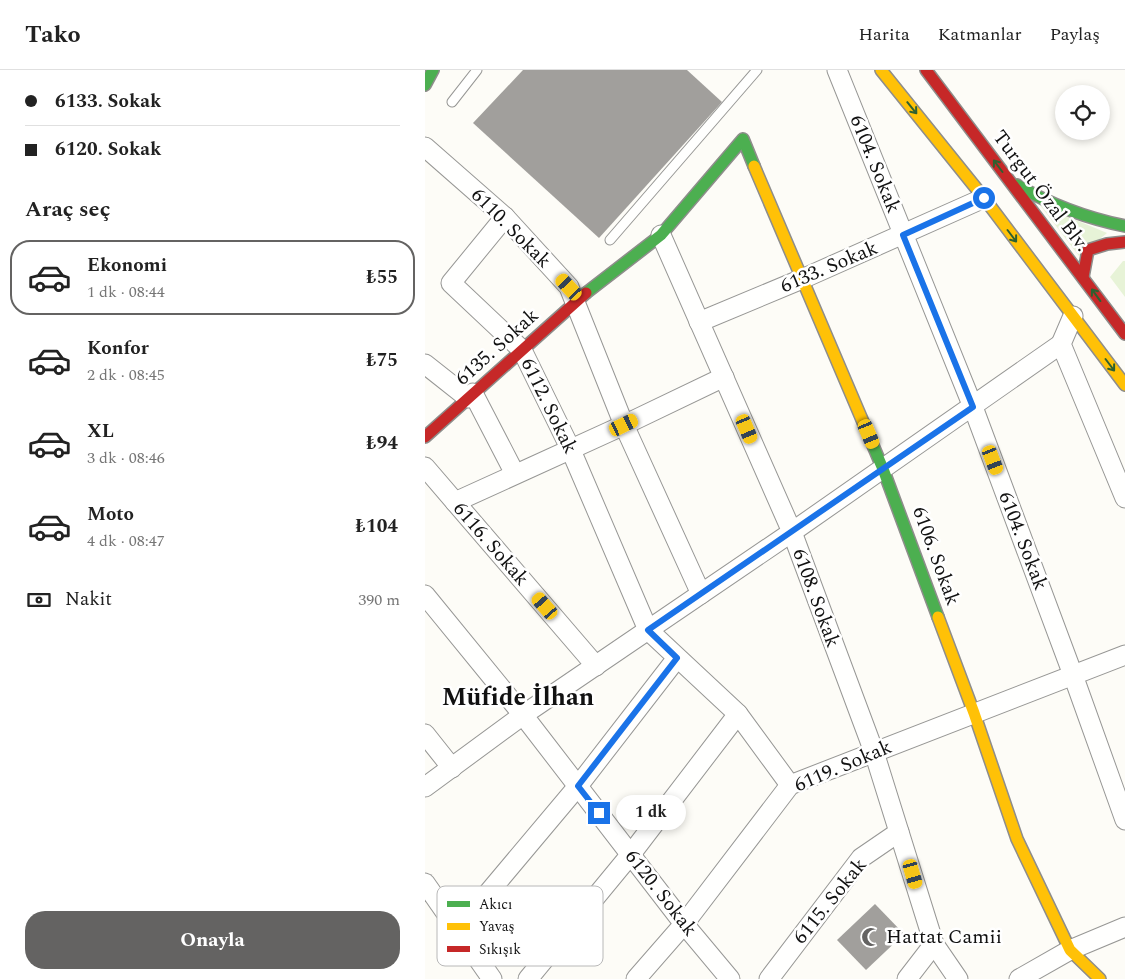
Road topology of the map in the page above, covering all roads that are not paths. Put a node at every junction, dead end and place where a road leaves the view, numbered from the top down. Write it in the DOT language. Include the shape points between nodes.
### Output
graph roads {
  1 [pos="433,70"];
  2 [pos="477,70"];
  3 [pos="757,70"];
  4 [pos="837,70"];
  5 [pos="881,70"];
  6 [pos="926,70"];
  7 [pos="425,85"];
  8 [pos="452,102"];
  9 [pos="743,139"];
  10 [pos="425,147"];
  11 [pos="1009,180"];
  12 [pos="984,198"];
  13 [pos="505,217"];
  14 [pos="1125,226"];
  15 [pos="661,235"];
  16 [pos="903,235"];
  17 [pos="610,240"];
  18 [pos="1125,242"];
  19 [pos="1083,277"];
  20 [pos="803,279"];
  21 [pos="575,302"];
  22 [pos="1073,316"];
  23 [pos="699,322"];
  24 [pos="1125,334"];
  25 [pos="1061,344"];
  26 [pos="522,350"];
  27 [pos="425,364"];
  28 [pos="724,377"];
  29 [pos="1125,385"];
  30 [pos="471,396"];
  31 [pos="973,407"];
  32 [pos="624,425"];
  33 [pos="425,437"];
  34 [pos="570,448"];
  35 [pos="425,468"];
  36 [pos="883,469"];
  37 [pos="515,474"];
  38 [pos="1125,498"];
  39 [pos="455,502"];
  40 [pos="792,532"];
  41 [pos="701,594"];
  42 [pos="425,595"];
  43 [pos="648,630"];
  44 [pos="1125,655"];
  45 [pos="677,658"];
  46 [pos="596,666"];
  47 [pos="1073,675"];
  48 [pos="974,713"];
  49 [pos="738,714"];
  50 [pos="523,715"];
  51 [pos="425,734"];
  52 [pos="874,752"];
  53 [pos="452,768"];
  54 [pos="789,785"];
  55 [pos="578,786"];
  56 [pos="425,787"];
  57 [pos="1125,820"];
  58 [pos="899,832"];
  59 [pos="631,854"];
  60 [pos="494,886"];
  61 [pos="603,888"];
  62 [pos="428,894"];
  63 [pos="437,905"];
  64 [pos="684,924"];
  65 [pos="1125,927"];
  66 [pos="933,944"];
  67 [pos="1070,950"];
  68 [pos="483,966"];
  69 [pos="539,966"];
  70 [pos="492,979"];
  71 [pos="528,979"];
  72 [pos="637,979"];
  73 [pos="730,979"];
  74 [pos="769,979"];
  75 [pos="907,979"];
  76 [pos="958,979"];
  77 [pos="1019,979"];
  78 [pos="1100,979"];
  1 -- 7 [label="street"];
  2 -- 8 [label="lane"];
  3 -- 17 [label="lane"];
  4 -- 16 [label="street, 6104. Sokak"];
  5 -- 12 [label="street, one-way"];
  11 -- 6 [label="street, Turgut Özal Blv., one-way"];
  9 -- 15 [label="street, 6135. Sokak"];
  9 -- 20 [label="street, 6106. Sokak"];
  10 -- 13 [label="street, 6110. Sokak"];
  11 -- 14 [label="street" via="1038,197 1096,221"];
  11 -- 19 [label="street, Turgut Özal Blv."];
  12 -- 16 [label="street, 6133. Sokak"];
  12 -- 22 [label="street, one-way"];
  13 -- 21 [label="street, 6110. Sokak" via="569,287"];
  13 -- 26 [label="street, 6112. Sokak" via="451,283"];
  15 -- 21 [label="street, 6135. Sokak"];
  15 -- 23 [label="street, 6108. Sokak"];
  16 -- 20 [label="street, 6133. Sokak"];
  16 -- 31 [label="street, 6104. Sokak"];
  18 -- 19 [label="street" via="1089,250"];
  24 -- 19 [label="street, Turgut Özal Blv., one-way"];
  20 -- 23 [label="street, 6133. Sokak"];
  20 -- 36 [label="street, 6106. Sokak"];
  21 -- 26 [label="street, 6135. Sokak"];
  21 -- 32 [label="street, 6110. Sokak"];
  22 -- 25 [label="street"];
  22 -- 29 [label="street, one-way"];
  23 -- 28 [label="street, 6108. Sokak"];
  25 -- 31 [label="street"];
  25 -- 38 [label="street"];
  26 -- 30 [label="street, 6135. Sokak"];
  26 -- 34 [label="street, 6112. Sokak"];
  27 -- 30 [label="street"];
  28 -- 32 [label="street"];
  28 -- 40 [label="street, 6108. Sokak"];
  30 -- 33 [label="street, 6135. Sokak"];
  30 -- 37 [label="street"];
  31 -- 36 [label="street"];
  31 -- 47 [label="street, 6104. Sokak"];
  32 -- 34 [label="street"];
  32 -- 41 [label="street, 6110. Sokak"];
  34 -- 37 [label="street"];
  34 -- 43 [label="street, 6112. Sokak"];
  35 -- 39 [label="street, 6116. Sokak"];
  36 -- 40 [label="street"];
  36 -- 48 [label="street, 6106. Sokak"];
  37 -- 39 [label="street"];
  39 -- 46 [label="street, 6116. Sokak"];
  40 -- 41 [label="street"];
  40 -- 52 [label="street, 6108. Sokak"];
  41 -- 43 [label="street"];
  42 -- 50 [label="street, 6120. Sokak"];
  43 -- 45 [label="street"];
  43 -- 46 [label="street"];
  44 -- 47 [label="street, 6119. Sokak"];
  45 -- 49 [label="street"];
  45 -- 55 [label="street"];
  46 -- 50 [label="street"];
  47 -- 48 [label="street, 6119. Sokak"];
  47 -- 57 [label="street, 6104. Sokak"];
  48 -- 52 [label="street, 6119. Sokak"];
  48 -- 67 [label="street, 6106. Sokak" via="1017,839"];
  49 -- 54 [label="street"];
  49 -- 59 [label="street"];
  50 -- 53 [label="street"];
  50 -- 55 [label="street, 6120. Sokak"];
  51 -- 53 [label="street"];
  52 -- 54 [label="street, 6119. Sokak"];
  52 -- 58 [label="street, 6108. Sokak"];
  53 -- 56 [label="street"];
  54 -- 64 [label="street, 6119. Sokak"];
  55 -- 59 [label="street, 6120. Sokak"];
  55 -- 60 [label="street"];
  58 -- 66 [label="street, 6108. Sokak"];
  58 -- 74 [label="street, 6115. Sokak" via="861,858"];
  59 -- 61 [label="street"];
  59 -- 64 [label="street, 6120. Sokak"];
  62 -- 63 [label="street"];
  64 -- 72 [label="street, 6119. Sokak"];
  64 -- 73 [label="street, 6120. Sokak"];
  65 -- 67 [label="street"];
  66 -- 75 [label="street"];
  66 -- 76 [label="street, 6108. Sokak"];
  67 -- 77 [label="street"];
  67 -- 78 [label="street, 6106. Sokak"];
  68 -- 70 [label="street"];
  69 -- 71 [label="street"];
}
